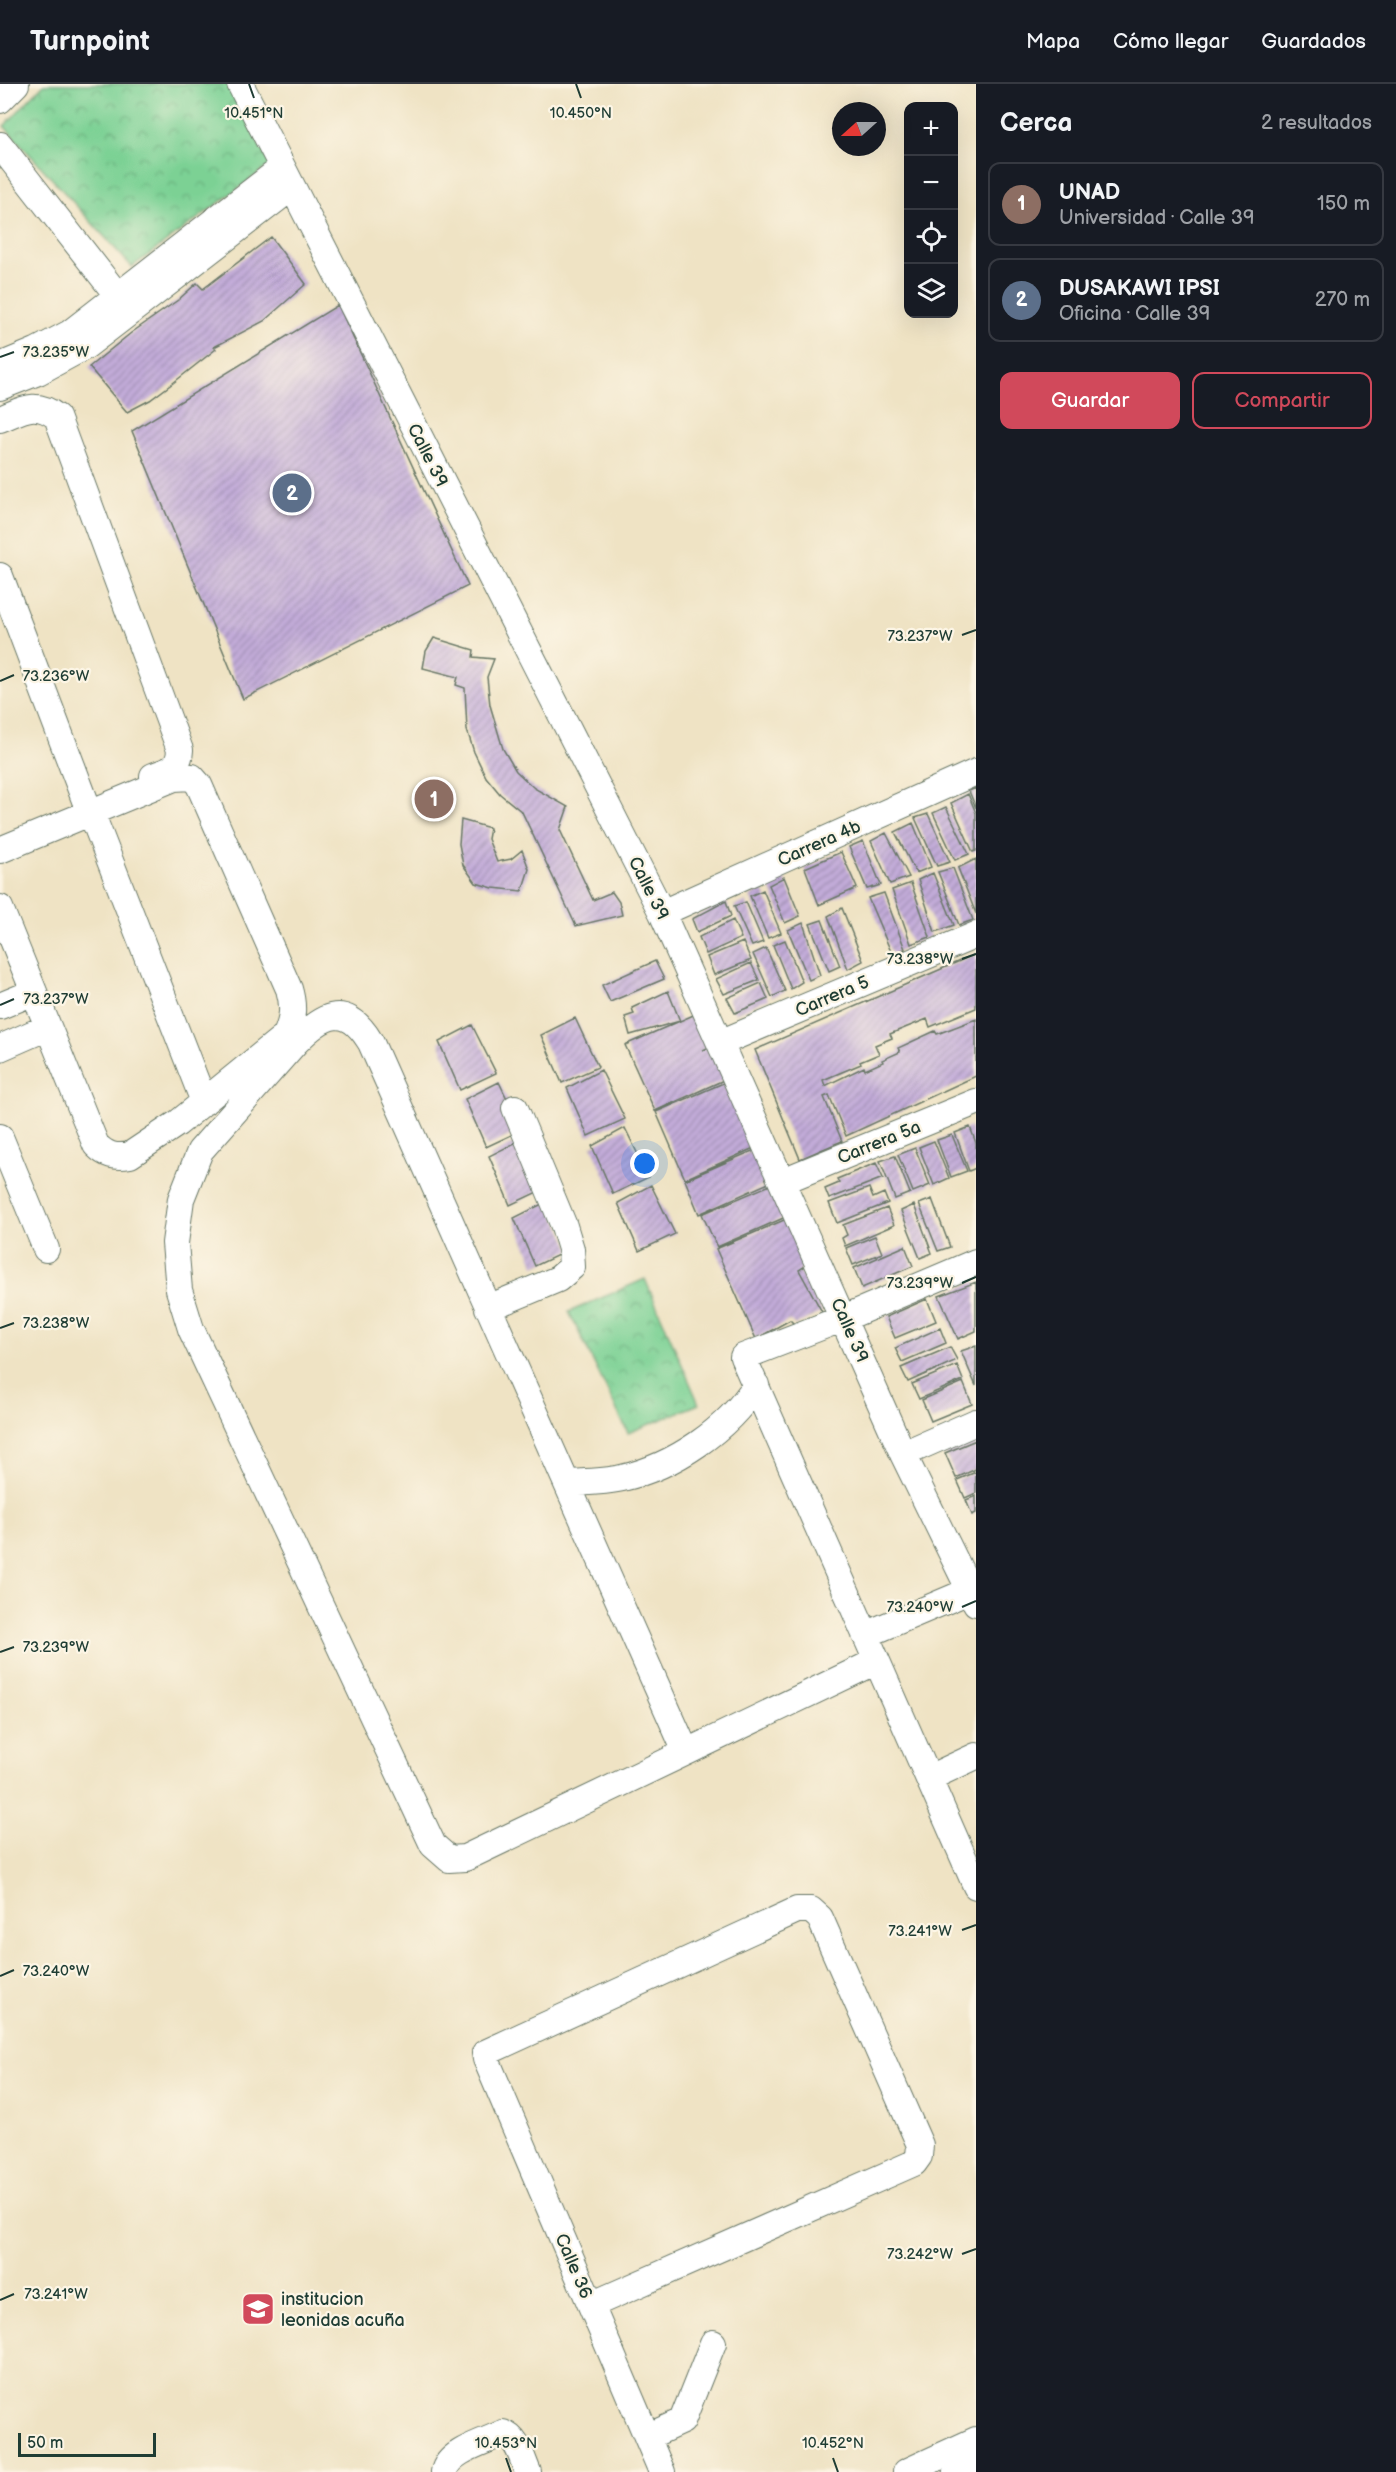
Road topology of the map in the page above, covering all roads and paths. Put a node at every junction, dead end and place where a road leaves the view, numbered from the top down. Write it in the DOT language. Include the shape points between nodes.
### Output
graph roads {
  1 [pos="16,84"];
  2 [pos="240,84"];
  3 [pos="0,100"];
  4 [pos="0,145"];
  5 [pos="287,178"];
  6 [pos="124,304"];
  7 [pos="0,366"];
  8 [pos="0,387"];
  9 [pos="0,419"];
  10 [pos="0,576"];
  11 [pos="976,772"];
  12 [pos="88,807"];
  13 [pos="0,839"];
  14 [pos="0,850"];
  15 [pos="0,908"];
  16 [pos="662,913"];
  17 [pos="976,935"];
  18 [pos="34,992"];
  19 [pos="0,1006"];
  20 [pos="48,1028"];
  21 [pos="720,1043"];
  22 [pos="0,1048"];
  23 [pos="204,1102"];
  24 [pos="976,1102"];
  25 [pos="515,1108"];
  26 [pos="0,1137"];
  27 [pos="783,1181"];
  28 [pos="46,1249"];
  29 [pos="976,1262"];
  30 [pos="488,1308"];
  31 [pos="844,1318"];
  32 [pos="756,1385"];
  33 [pos="976,1422"];
  34 [pos="903,1454"];
  35 [pos="567,1483"];
  36 [pos="974,1594"];
  37 [pos="866,1635"];
  38 [pos="877,1661"];
  39 [pos="686,1752"];
  40 [pos="976,1756"];
  41 [pos="928,1778"];
  42 [pos="976,1886"];
  43 [pos="591,2305"];
  44 [pos="713,2343"];
  45 [pos="647,2437"];
  46 [pos="976,2440"];
  47 [pos="976,2464"];
  48 [pos="444,2472"];
  49 [pos="528,2472"];
  50 [pos="662,2472"];
  51 [pos="906,2472"];
  52 [pos="958,2472"];
  1 -- 3 [label="street"];
  2 -- 5 [label="street, Calle 39"];
  4 -- 6 [label="street"];
  5 -- 6 [label="street"];
  5 -- 16 [label="street, Calle 39"];
  6 -- 7 [label="street"];
  6 -- 8 [label="street" via="86,346"];
  9 -- 12 [label="street" via="39,407 57,417 180,750 174,767"];
  10 -- 12 [label="street"];
  11 -- 16 [label="street, Carrera 4b"];
  12 -- 13 [label="street"];
  12 -- 14 [label="street"];
  12 -- 23 [label="street"];
  12 -- 23 [label="street" via="174,778 192,777 290,989 293,1015 286,1035"];
  15 -- 18 [label="street"];
  16 -- 21 [label="street, Calle 39"];
  17 -- 21 [label="street, Carrera 5"];
  18 -- 19 [label="street"];
  18 -- 20 [label="street"];
  20 -- 22 [label="street"];
  20 -- 23 [label="street" via="96,1145 110,1156 130,1155"];
  21 -- 27 [label="street, Calle 39"];
  24 -- 27 [label="street, Carrera 5a"];
  25 -- 30 [label="street" via="564,1226 572,1267 558,1279"];
  26 -- 28 [label="street"];
  27 -- 31 [label="street, Calle 39"];
  29 -- 31 [label="street"];
  30 -- 35 [label="street"];
  30 -- 39 [label="street" via="363,1028 348,1017 328,1017 296,1042 200,1151 181,1199 175,1243 179,1290 191,1329 426,1832 433,1845 449,1859 465,1858"];
  31 -- 32 [label="street" via="743,1357"];
  31 -- 34 [label="street, Calle 39"];
  32 -- 35 [label="street" via="720,1428 675,1459 622,1478"];
  32 -- 37 [label="street"];
  33 -- 34 [label="street"];
  34 -- 36 [label="street, Calle 39"];
  35 -- 39 [label="street"];
  36 -- 37 [label="street"];
  37 -- 38 [label="street"];
  38 -- 39 [label="street"];
  38 -- 41 [label="street"];
  40 -- 41 [label="street"];
  41 -- 42 [label="street"];
  43 -- 43 [label="street, Calle 36" via="485,2053 797,1910 811,1910 820,1918 920,2145 920,2156 914,2163"];
  43 -- 45 [label="street, Calle 36"];
  44 -- 45 [label="street" via="682,2421"];
  45 -- 50 [label="street, Calle 36"];
  46 -- 51 [label="street"];
  47 -- 52 [label="main road"];
  48 -- 49 [label="street" via="446,2463 454,2456 503,2433 514,2441"];
}
